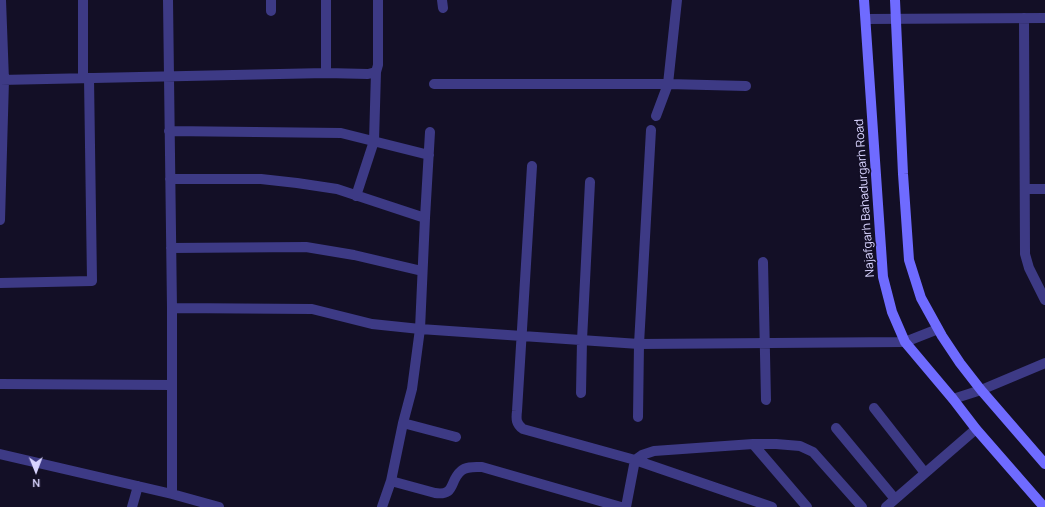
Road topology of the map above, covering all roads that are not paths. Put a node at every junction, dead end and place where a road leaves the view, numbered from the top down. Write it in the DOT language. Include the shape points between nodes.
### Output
graph roads {
  1 [pos="1,0"];
  2 [pos="83,0"];
  3 [pos="168,0"];
  4 [pos="271,0"];
  5 [pos="326,0"];
  6 [pos="378,0"];
  7 [pos="678,0"];
  8 [pos="864,0"];
  9 [pos="895,0"];
  10 [pos="271,11"];
  11 [pos="1024,18"];
  12 [pos="1045,18"];
  13 [pos="866,19"];
  14 [pos="896,19"];
  15 [pos="376,72"];
  16 [pos="326,73"];
  17 [pos="169,76"];
  18 [pos="86,78"];
  19 [pos="2,80"];
  20 [pos="434,84"];
  21 [pos="668,84"];
  22 [pos="746,86"];
  23 [pos="656,116"];
  24 [pos="651,130"];
  25 [pos="169,131"];
  26 [pos="430,132"];
  27 [pos="374,141"];
  28 [pos="429,155"];
  29 [pos="532,166"];
  30 [pos="170,179"];
  31 [pos="590,182"];
  32 [pos="1025,189"];
  33 [pos="1045,189"];
  34 [pos="356,196"];
  35 [pos="425,218"];
  36 [pos="0,220"];
  37 [pos="171,248"];
  38 [pos="762,262"];
  39 [pos="422,271"];
  40 [pos="0,283"];
  41 [pos="1045,300"];
  42 [pos="172,308"];
  43 [pos="420,329"];
  44 [pos="938,329"];
  45 [pos="522,336"];
  46 [pos="582,340"];
  47 [pos="905,342"];
  48 [pos="765,343"];
  49 [pos="639,344"];
  50 [pos="1045,363"];
  51 [pos="0,384"];
  52 [pos="172,385"];
  53 [pos="981,390"];
  54 [pos="582,393"];
  55 [pos="953,399"];
  56 [pos="766,400"];
  57 [pos="874,408"];
  58 [pos="638,417"];
  59 [pos="403,423"];
  60 [pos="836,428"];
  61 [pos="976,429"];
  62 [pos="456,436"];
  63 [pos="753,444"];
  64 [pos="0,454"];
  65 [pos="634,460"];
  66 [pos="1045,464"];
  67 [pos="925,473"];
  68 [pos="391,481"];
  69 [pos="138,486"];
  70 [pos="172,494"];
  71 [pos="895,499"];
  72 [pos="132,507"];
  73 [pos="219,507"];
  74 [pos="382,507"];
  75 [pos="621,507"];
  76 [pos="626,507"];
  77 [pos="772,507"];
  78 [pos="807,507"];
  79 [pos="862,507"];
  80 [pos="886,507"];
  81 [pos="1044,507"];
  1 -- 19 [label="street"];
  2 -- 18 [label="street"];
  3 -- 17 [label="street"];
  4 -- 10 [label="street"];
  5 -- 16 [label="street"];
  6 -- 15 [label="street"];
  7 -- 21 [label="street"];
  8 -- 13 [label="main road, Najafgarh Bahadurgarh Road"];
  9 -- 14 [label="main road"];
  11 -- 12 [label="street"];
  11 -- 14 [label="street"];
  11 -- 32 [label="street"];
  13 -- 14 [label="street"];
  13 -- 47 [label="main road, Najafgarh Bahadurgarh Road" via="882,277 892,312"];
  14 -- 44 [label="main road" via="902,174 909,260 921,298"];
  15 -- 16 [label="street"];
  15 -- 27 [label="street"];
  16 -- 17 [label="street"];
  17 -- 18 [label="street"];
  17 -- 25 [label="street"];
  18 -- 19 [label="street"];
  18 -- 40 [label="street" via="92,281"];
  19 -- 36 [label="street"];
  20 -- 21 [label="street"];
  21 -- 22 [label="street"];
  21 -- 23 [label="street"];
  24 -- 49 [label="street"];
  25 -- 27 [label="street" via="341,133"];
  25 -- 30 [label="street"];
  26 -- 28 [label="street"];
  27 -- 28 [label="street"];
  27 -- 34 [label="street"];
  28 -- 35 [label="street"];
  29 -- 45 [label="street"];
  30 -- 34 [label="street" via="261,179 338,189"];
  30 -- 37 [label="street"];
  31 -- 46 [label="street"];
  32 -- 33 [label="street"];
  32 -- 41 [label="street" via="1025,254"];
  34 -- 35 [label="street"];
  35 -- 39 [label="street"];
  37 -- 39 [label="street" via="306,247"];
  37 -- 42 [label="street"];
  38 -- 48 [label="street"];
  39 -- 43 [label="street"];
  42 -- 43 [label="street" via="312,309 372,324"];
  42 -- 52 [label="street"];
  43 -- 45 [label="street"];
  43 -- 59 [label="street" via="412,389"];
  44 -- 47 [label="street"];
  44 -- 53 [label="main road"];
  45 -- 46 [label="street"];
  45 -- 65 [label="street" via="516,420 519,426"];
  46 -- 49 [label="street"];
  46 -- 54 [label="street"];
  47 -- 48 [label="street"];
  47 -- 55 [label="main road, Najafgarh Bahadurgarh Road"];
  48 -- 49 [label="street"];
  48 -- 56 [label="street"];
  49 -- 58 [label="street"];
  50 -- 53 [label="street"];
  51 -- 52 [label="street"];
  52 -- 70 [label="street"];
  53 -- 55 [label="street"];
  53 -- 66 [label="main road"];
  55 -- 61 [label="main road, Najafgarh Bahadurgarh Road"];
  57 -- 67 [label="street"];
  59 -- 62 [label="street"];
  59 -- 68 [label="street"];
  60 -- 71 [label="street"];
  61 -- 67 [label="street"];
  61 -- 81 [label="main road, Najafgarh Bahadurgarh Road"];
  63 -- 65 [label="street" via="654,451"];
  63 -- 78 [label="street"];
  63 -- 79 [label="street" via="800,446 813,452"];
  64 -- 69 [label="street"];
  65 -- 76 [label="street"];
  65 -- 77 [label="street"];
  67 -- 71 [label="street"];
  68 -- 74 [label="street"];
  68 -- 75 [label="street" via="441,494 451,489 461,470 482,467"];
  69 -- 70 [label="street"];
  69 -- 72 [label="street"];
  70 -- 73 [label="street"];
  71 -- 80 [label="street"];
}
